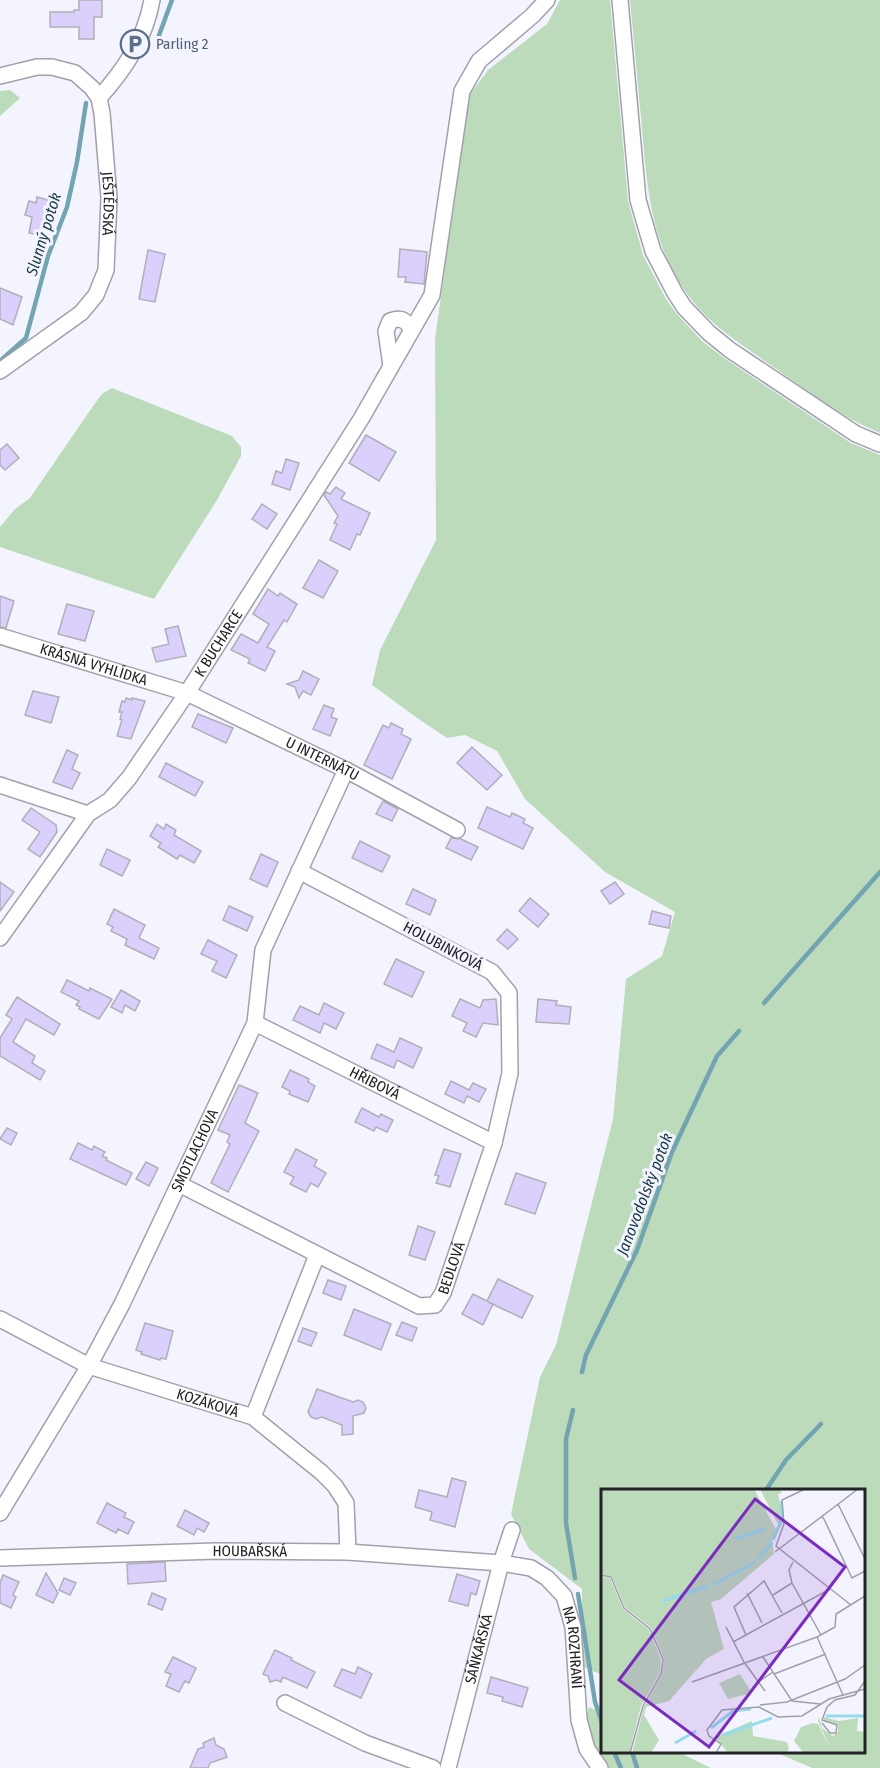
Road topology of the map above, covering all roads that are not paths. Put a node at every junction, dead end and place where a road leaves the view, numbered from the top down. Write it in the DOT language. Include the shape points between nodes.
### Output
graph roads {
  1 [pos="152,0"];
  2 [pos="547,0"];
  3 [pos="620,0"];
  4 [pos="0,76"];
  5 [pos="99,98"];
  6 [pos="412,329"];
  7 [pos="391,366"];
  8 [pos="0,371"];
  9 [pos="880,444"];
  10 [pos="0,636"];
  11 [pos="187,693"];
  12 [pos="346,770"];
  13 [pos="0,785"];
  14 [pos="88,814"];
  15 [pos="458,830"];
  16 [pos="299,871"];
  17 [pos="0,938"];
  18 [pos="255,1023"];
  19 [pos="494,1143"];
  20 [pos="179,1184"];
  21 [pos="317,1255"];
  22 [pos="0,1319"];
  23 [pos="88,1366"];
  24 [pos="253,1416"];
  25 [pos="0,1513"];
  26 [pos="512,1530"];
  27 [pos="348,1552"];
  28 [pos="0,1558"];
  29 [pos="501,1563"];
  30 [pos="285,1702"];
  31 [pos="433,1768"];
  32 [pos="448,1768"];
  33 [pos="600,1768"];
  1 -- 5 [label="street" via="136,51"];
  2 -- 6 [label="street, K BUCHARCE" via="479,61 462,91 432,295"];
  3 -- 9 [label="street" via="638,200 653,251 675,293 709,333 856,434"];
  4 -- 5 [label="street" via="37,67 67,69 83,79"];
  5 -- 8 [label="street, JEŠTĚDSKÁ" via="109,198 106,270 96,295 81,312"];
  6 -- 7 [label="street, K BUCHARCE"];
  6 -- 7 [label="street" via="399,318 390,321 386,331"];
  7 -- 11 [label="street, K BUCHARCE"];
  10 -- 11 [label="street, KRÁSNÁ VYHLÍDKA"];
  11 -- 12 [label="street, U INTERNÁTU"];
  11 -- 14 [label="street, K BUCHARCE" via="129,778 110,800"];
  12 -- 15 [label="street, U INTERNÁTU"];
  12 -- 16 [label="street, SMOTLACHOVA"];
  13 -- 14 [label="street"];
  14 -- 17 [label="street, K BUCHARCE"];
  16 -- 18 [label="street, SMOTLACHOVA" via="263,950"];
  16 -- 19 [label="street, HOLUBINKOVÁ" via="492,972 509,993 510,1073"];
  18 -- 19 [label="street, HŘIBOVÁ"];
  18 -- 20 [label="street, SMOTLACHOVA"];
  19 -- 21 [label="street, BEDLOVÁ" via="435,1305 420,1306"];
  20 -- 21 [label="street, BEDLOVÁ"];
  20 -- 23 [label="street, SMOTLACHOVA"];
  21 -- 24 [label="street"];
  22 -- 23 [label="street, KOZÁKOVÁ"];
  23 -- 24 [label="street, KOZÁKOVÁ"];
  23 -- 25 [label="street, SMOTLACHOVA"];
  24 -- 27 [label="street, KOZÁKOVÁ" via="335,1486 346,1503"];
  26 -- 29 [label="street, SÁŇKAŘSKÁ"];
  27 -- 28 [label="street, HOUBAŘSKÁ" via="216,1551"];
  27 -- 29 [label="street, HOUBAŘSKÁ"];
  29 -- 32 [label="street, SÁŇKAŘSKÁ"];
  29 -- 33 [label="street, NA ROZHRANÍ" via="531,1568 564,1596 573,1627 579,1720 586,1749"];
  30 -- 31 [label="street" via="365,1743"];
}
